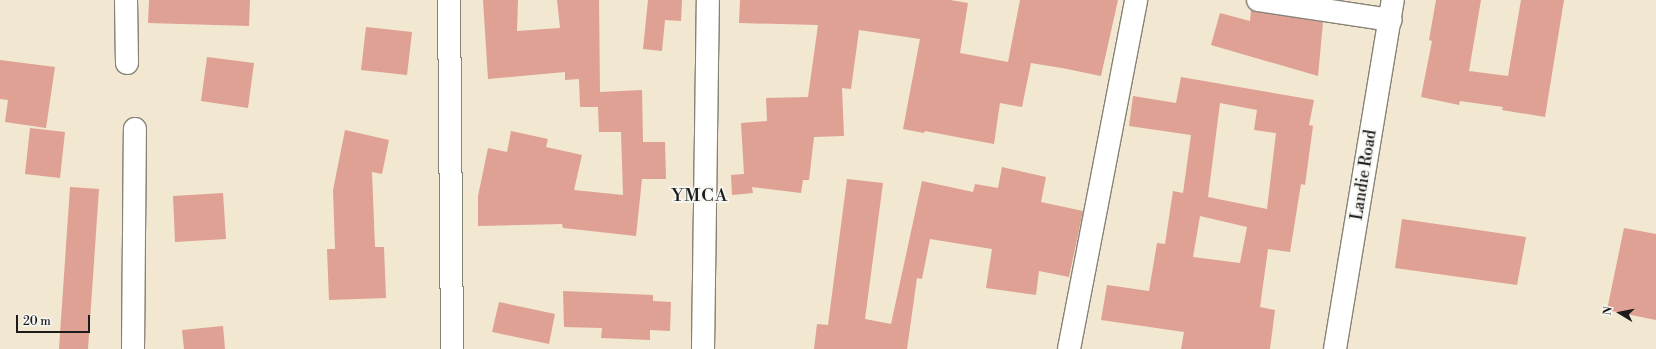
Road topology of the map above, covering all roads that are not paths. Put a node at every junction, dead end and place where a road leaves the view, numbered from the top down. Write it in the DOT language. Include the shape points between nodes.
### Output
graph roads {
  1 [pos="126,0"];
  2 [pos="449,0"];
  3 [pos="708,0"];
  4 [pos="1136,0"];
  5 [pos="1258,0"];
  6 [pos="1391,10"];
  7 [pos="126,63"];
  8 [pos="135,129"];
  9 [pos="133,349"];
  10 [pos="452,349"];
  11 [pos="703,349"];
  12 [pos="1069,349"];
  13 [pos="1335,349"];
  1 -- 7 [label="street"];
  2 -- 10 [label="street"];
  3 -- 11 [label="street"];
  4 -- 12 [label="street"];
  5 -- 6 [label="street"];
  6 -- 13 [label="street, Landie Road"];
  8 -- 9 [label="street"];
}
